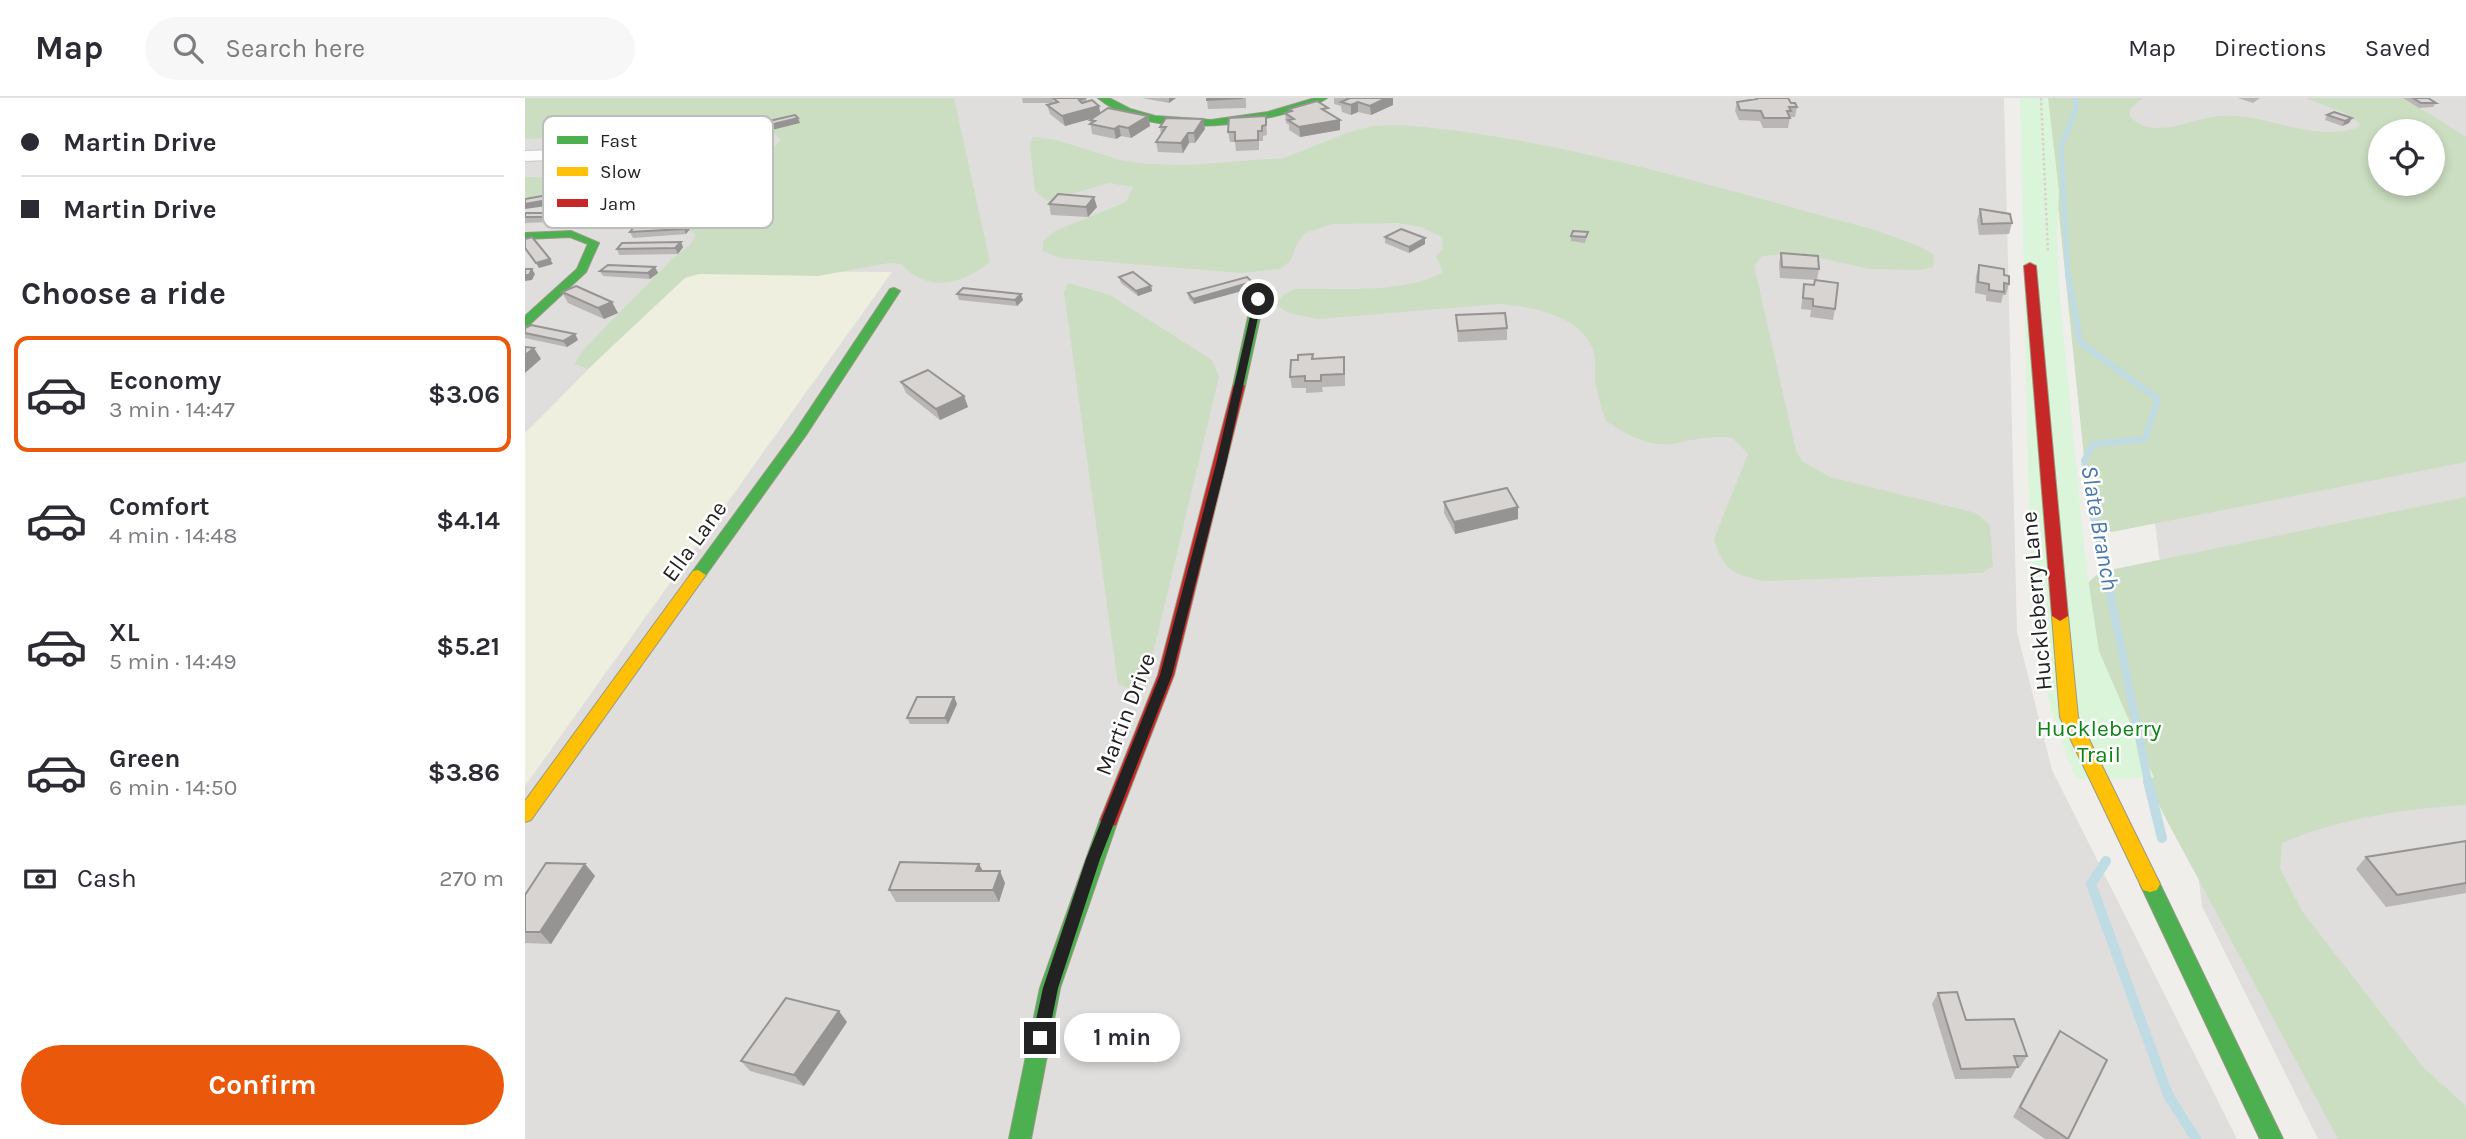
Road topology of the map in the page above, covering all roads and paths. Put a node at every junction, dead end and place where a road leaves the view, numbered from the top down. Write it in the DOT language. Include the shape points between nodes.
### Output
graph roads {
  1 [pos="1102,98"];
  2 [pos="1323,98"];
  3 [pos="543,155"];
  4 [pos="525,156"];
  5 [pos="525,236"];
  6 [pos="2030,266"];
  7 [pos="894,291"];
  8 [pos="1258,299"];
  9 [pos="525,322"];
  10 [pos="525,815"];
  11 [pos="1020,1139"];
  12 [pos="2272,1139"];
  1 -- 2 [label="street" via="1112,107 1147,119 1201,122 1253,119"];
  3 -- 4 [label="street"];
  5 -- 9 [label="street" via="588,237 594,243 582,270"];
  6 -- 12 [label="street, Huckleberry Lane" via="2069,717"];
  7 -- 10 [label="street, Ella Lane" via="799,435"];
  8 -- 11 [label="street, Martin Drive" via="1166,675 1093,859 1050,988"];
}
